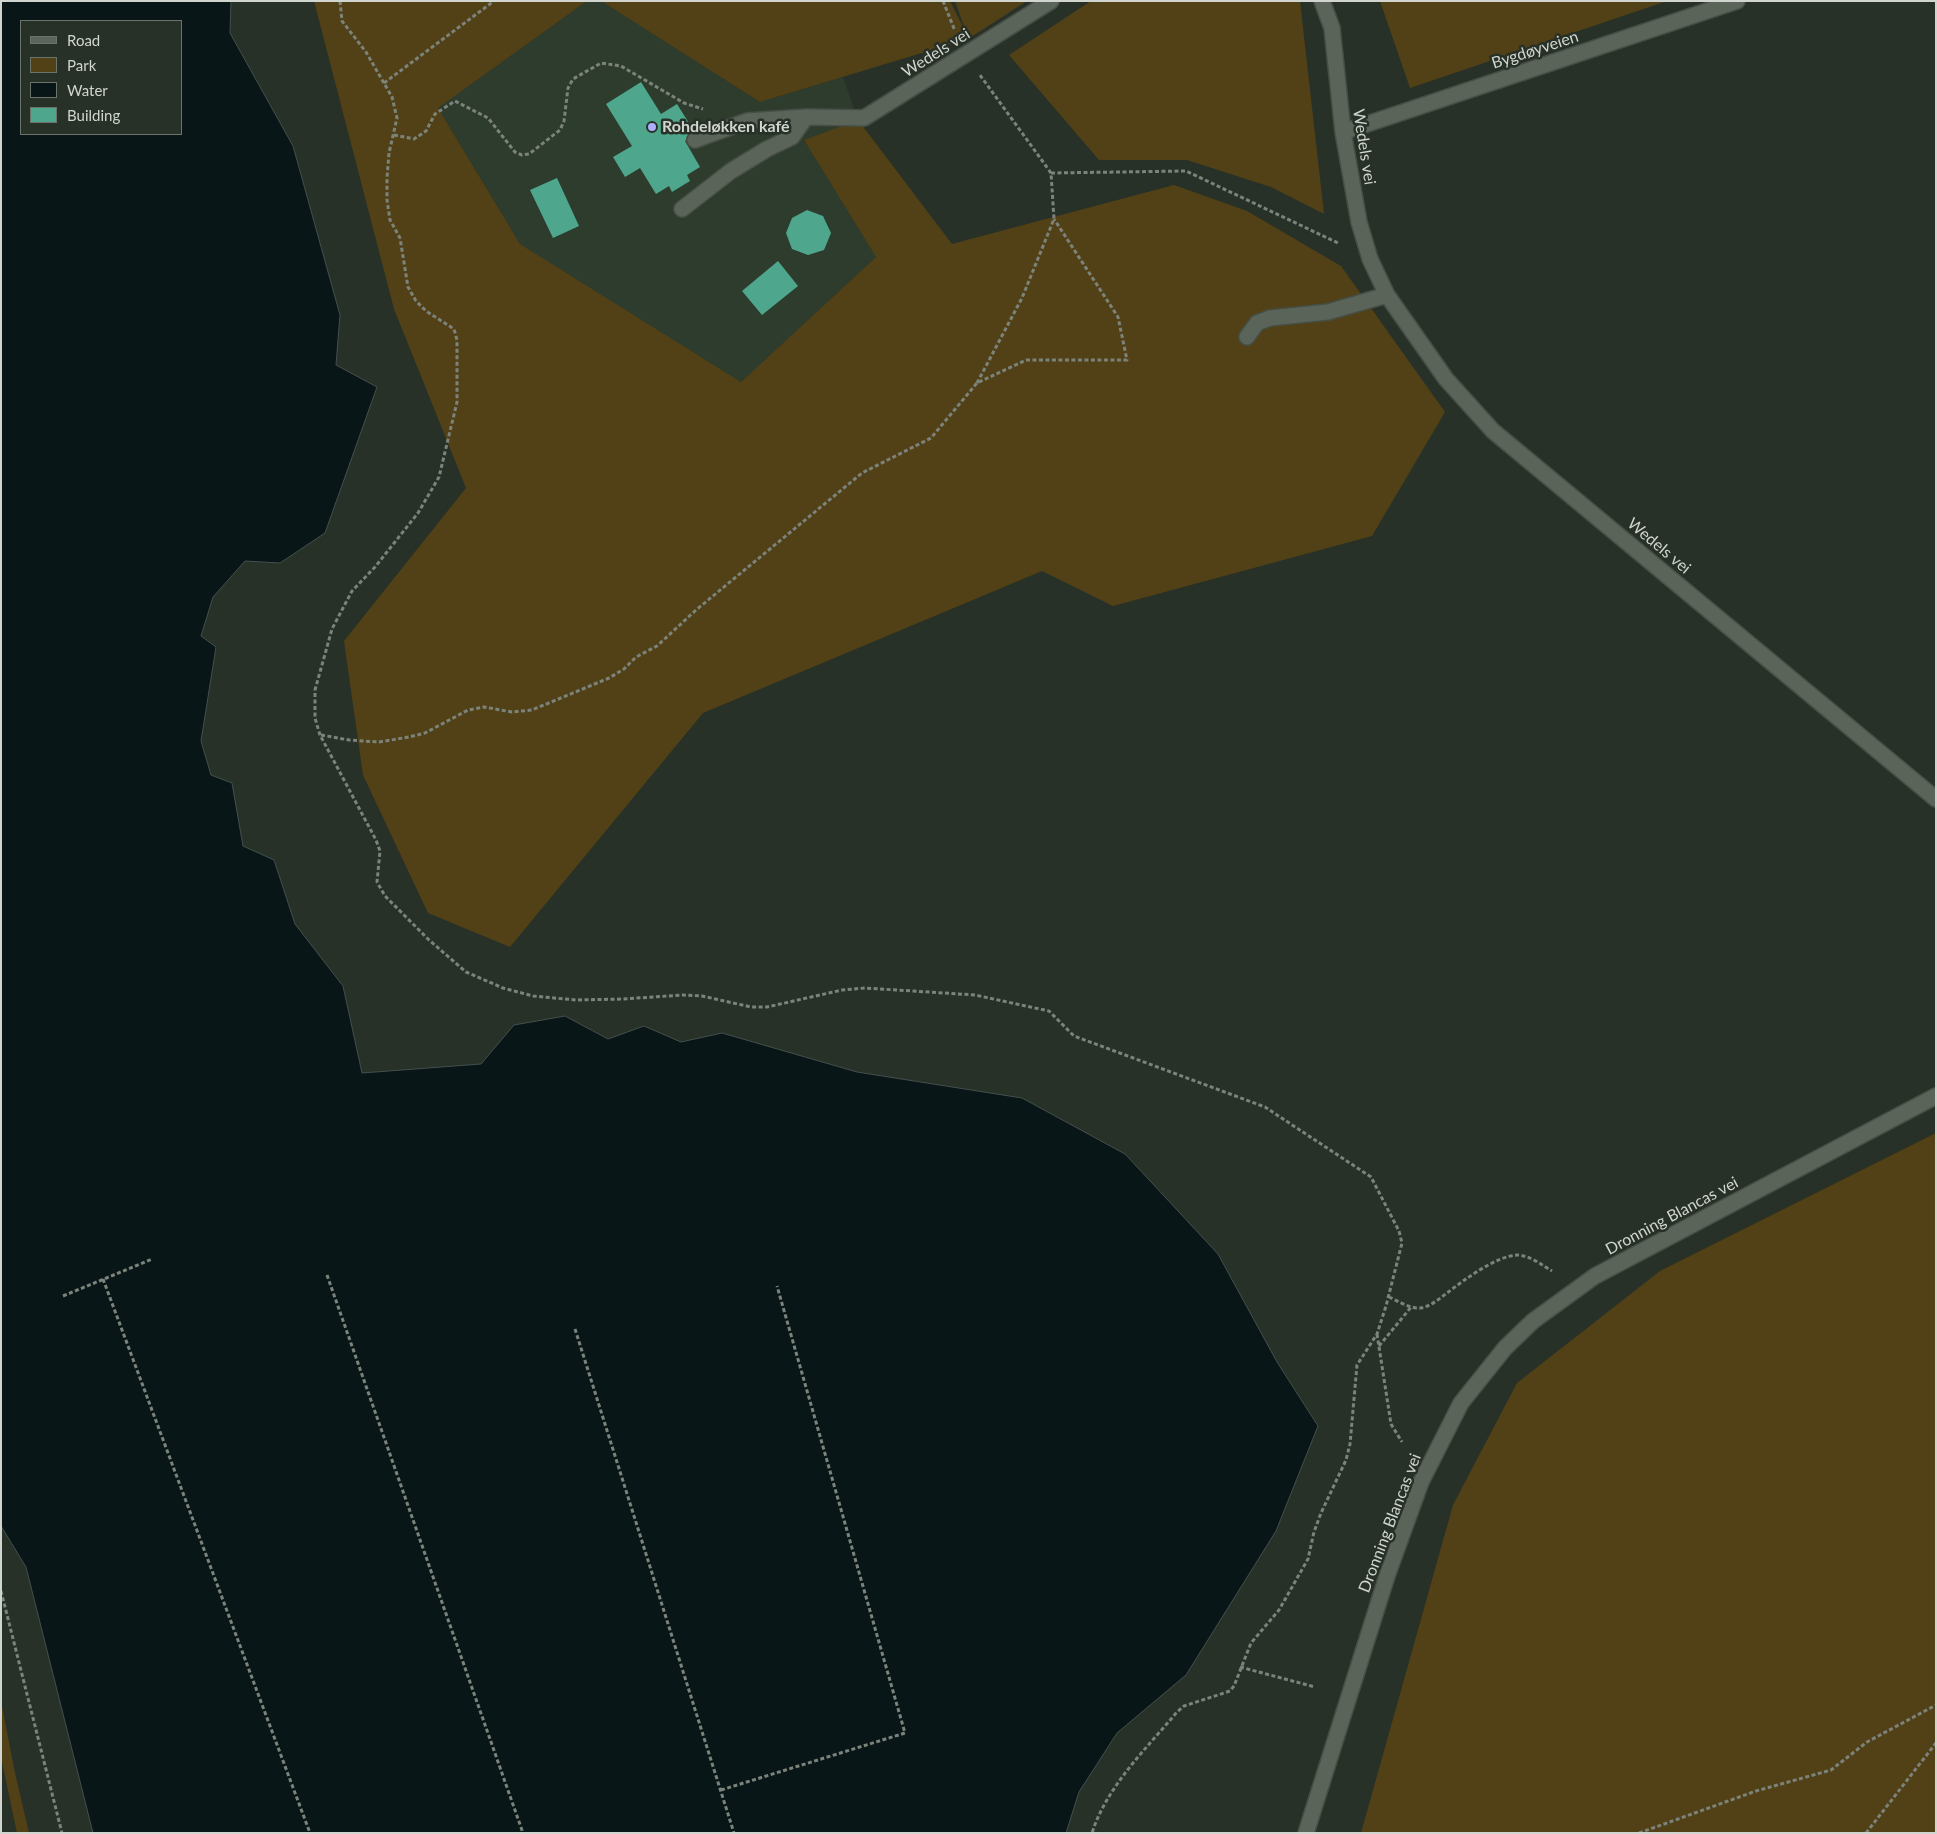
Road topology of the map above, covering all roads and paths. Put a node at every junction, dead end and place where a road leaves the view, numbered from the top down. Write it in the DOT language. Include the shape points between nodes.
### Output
graph roads {
  1 [pos="340,1"];
  2 [pos="494,1"];
  3 [pos="943,1"];
  4 [pos="1051,1"];
  5 [pos="1322,1"];
  6 [pos="1737,1"];
  7 [pos="965,56"];
  8 [pos="384,83"];
  9 [pos="806,117"];
  10 [pos="747,122"];
  11 [pos="1343,132"];
  12 [pos="394,135"];
  13 [pos="695,140"];
  14 [pos="1051,172"];
  15 [pos="682,209"];
  16 [pos="1054,219"];
  17 [pos="1370,259"];
  18 [pos="1387,295"];
  19 [pos="1247,337"];
  20 [pos="977,383"];
  21 [pos="320,735"];
  22 [pos="1936,799"];
  23 [pos="1936,1096"];
  24 [pos="152,1259"];
  25 [pos="1552,1271"];
  26 [pos="327,1275"];
  27 [pos="104,1279"];
  28 [pos="778,1286"];
  29 [pos="63,1296"];
  30 [pos="1388,1297"];
  31 [pos="1412,1306"];
  32 [pos="575,1328"];
  33 [pos="1377,1334"];
  34 [pos="1378,1346"];
  35 [pos="1402,1442"];
  36 [pos="1,1591"];
  37 [pos="1240,1667"];
  38 [pos="1315,1687"];
  39 [pos="1936,1706"];
  40 [pos="1936,1743"];
  41 [pos="721,1790"];
  42 [pos="62,1833"];
  43 [pos="310,1833"];
  44 [pos="524,1833"];
  45 [pos="734,1833"];
  46 [pos="1092,1833"];
  47 [pos="1306,1833"];
  48 [pos="1639,1833"];
  49 [pos="1866,1833"];
  1 -- 8 [label="path" via="342,20"];
  2 -- 8 [label="path"];
  3 -- 7 [label="path"];
  4 -- 7 [label="street, Wedels vei"];
  5 -- 11 [label="street, Wedels vei" via="1332,28"];
  6 -- 11 [label="street, Bygdøyveien"];
  7 -- 9 [label="street, Wedels vei" via="864,118"];
  7 -- 14 [label="path"];
  8 -- 12 [label="path" via="392,97 397,118"];
  9 -- 10 [label="street"];
  9 -- 15 [label="street" via="792,137 731,171"];
  10 -- 12 [label="path" via="684,103 621,66 601,64 573,79 568,88 560,130 529,154 516,152 488,118 455,101 435,114 426,131 414,139"];
  10 -- 13 [label="street"];
  11 -- 17 [label="street, Wedels vei" via="1359,222"];
  12 -- 21 [label="path" via="387,178 390,220 400,238 412,294 426,311 454,329 457,340 457,402 439,477 418,513 352,591 332,629 315,690 315,718"];
  14 -- 16 [label="path"];
  14 -- 17 [label="path" via="1186,171"];
  16 -- 20 [label="path" via="1022,298"];
  16 -- 20 [label="path" via="1118,317 1127,360 1026,360"];
  17 -- 18 [label="street, Wedels vei"];
  18 -- 19 [label="street" via="1328,312 1270,318 1257,323"];
  18 -- 22 [label="street, Wedels vei" via="1446,379 1493,431"];
  20 -- 21 [label="path" via="931,438 862,473 657,646 609,678 532,710 512,712 484,707 468,710 425,733 409,737 379,742"];
  21 -- 30 [label="path" via="376,840 380,851 377,882 385,896 466,972 503,988 533,996 576,1000 683,995 751,1007 865,988 975,996 1050,1011 1074,1036 1264,1107 1371,1177 1402,1243"];
  23 -- 47 [label="street, Dronning Blancas vei" via="1594,1276 1533,1321 1505,1348 1461,1403 1421,1482 1387,1576"];
  24 -- 27 [label="path"];
  25 -- 31 [label="path" via="1532,1259 1519,1255 1508,1257 1485,1267 1435,1303 1422,1308"];
  26 -- 44 [label="path"];
  27 -- 29 [label="path"];
  27 -- 43 [label="path"];
  28 -- 41 [label="path" via="905,1733"];
  30 -- 31 [label="path"];
  30 -- 33 [label="path"];
  31 -- 34 [label="path"];
  32 -- 41 [label="path"];
  33 -- 34 [label="path"];
  33 -- 37 [label="path" via="1357,1364 1350,1444 1314,1532 1308,1560 1279,1610 1251,1643"];
  34 -- 35 [label="path" via="1391,1424"];
  36 -- 42 [label="path"];
  37 -- 38 [label="path"];
  37 -- 46 [label="path" via="1230,1691 1184,1706 1177,1712 1122,1777 1097,1816"];
  39 -- 48 [label="path" via="1866,1742 1831,1770 1756,1791"];
  40 -- 49 [label="path"];
  41 -- 45 [label="path"];
}
